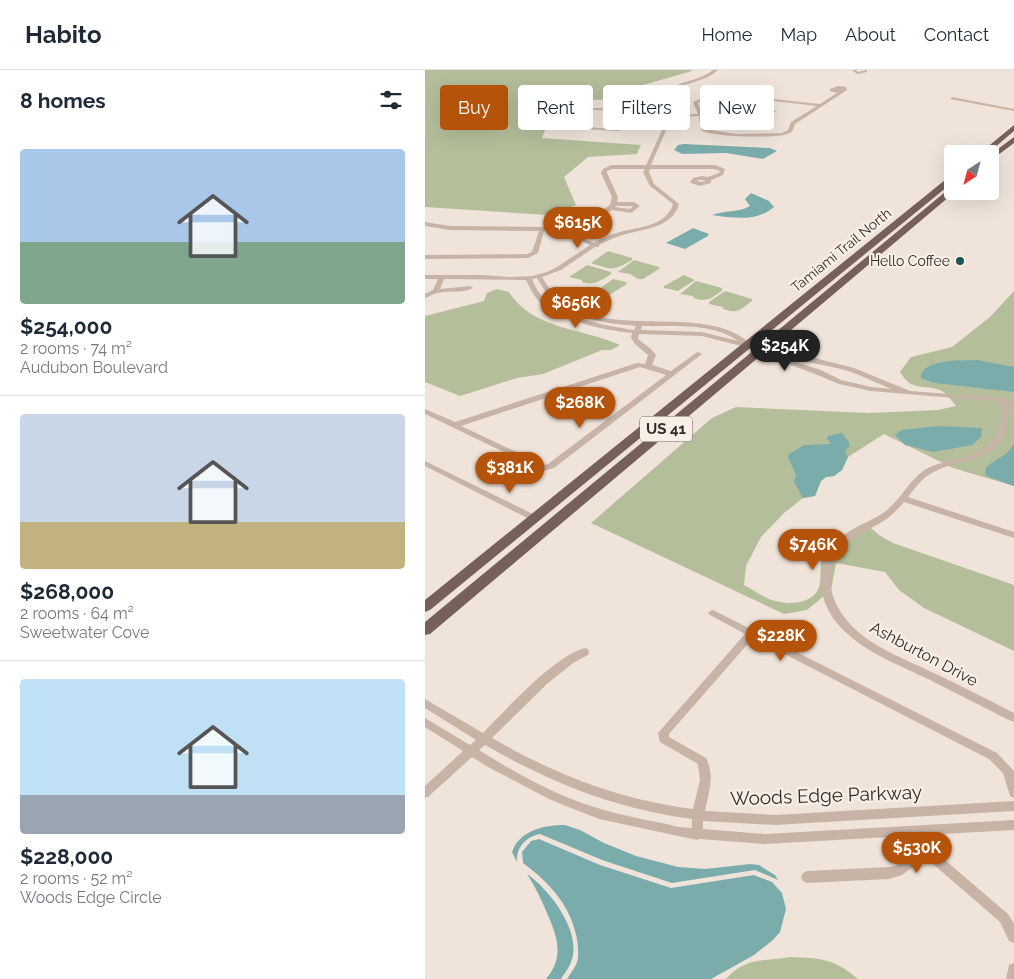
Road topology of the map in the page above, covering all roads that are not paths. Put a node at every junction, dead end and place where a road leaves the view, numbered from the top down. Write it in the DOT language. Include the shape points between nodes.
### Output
graph roads {
  1 [pos="716,70"];
  2 [pos="854,70"];
  3 [pos="865,70"];
  4 [pos="684,85"];
  5 [pos="839,92"];
  6 [pos="952,98"];
  7 [pos="774,99"];
  8 [pos="700,100"];
  9 [pos="820,105"];
  10 [pos="1014,110"];
  11 [pos="700,114"];
  12 [pos="631,119"];
  13 [pos="1014,127"];
  14 [pos="670,130"];
  15 [pos="703,130"];
  16 [pos="1014,139"];
  17 [pos="993,145"];
  18 [pos="999,152"];
  19 [pos="650,166"];
  20 [pos="708,180"];
  21 [pos="944,185"];
  22 [pos="944,198"];
  23 [pos="923,202"];
  24 [pos="425,224"];
  25 [pos="571,226"];
  26 [pos="542,229"];
  27 [pos="886,232"];
  28 [pos="899,235"];
  29 [pos="598,244"];
  30 [pos="425,257"];
  31 [pos="859,268"];
  32 [pos="425,278"];
  33 [pos="441,278"];
  34 [pos="450,278"];
  35 [pos="539,278"];
  36 [pos="528,280"];
  37 [pos="470,288"];
  38 [pos="439,292"];
  39 [pos="425,296"];
  40 [pos="796,305"];
  41 [pos="642,328"];
  42 [pos="748,344"];
  43 [pos="767,346"];
  44 [pos="697,354"];
  45 [pos="648,366"];
  46 [pos="671,374"];
  47 [pos="713,390"];
  48 [pos="909,393"];
  49 [pos="1010,401"];
  50 [pos="425,411"];
  51 [pos="455,425"];
  52 [pos="427,464"];
  53 [pos="904,499"];
  54 [pos="534,518"];
  55 [pos="1014,535"];
  56 [pos="425,607"];
  57 [pos="713,613"];
  58 [pos="425,630"];
  59 [pos="752,633"];
  60 [pos="584,652"];
  61 [pos="425,703"];
  62 [pos="1014,718"];
  63 [pos="425,722"];
  64 [pos="485,738"];
  65 [pos="471,750"];
  66 [pos="425,793"];
  67 [pos="1014,793"];
  68 [pos="1014,806"];
  69 [pos="698,816"];
  70 [pos="1014,825"];
  71 [pos="697,834"];
  72 [pos="807,877"];
  73 [pos="1014,937"];
  74 [pos="1014,970"];
  75 [pos="1013,979"];
  1 -- 4 [label="street"];
  2 -- 3 [label="street" via="861,73"];
  5 -- 9 [label="street"];
  6 -- 10 [label="street"];
  7 -- 9 [label="street"];
  8 -- 11 [label="street" via="695,102"];
  9 -- 15 [label="street" via="783,134 743,135"];
  12 -- 12 [label="street" via="623,110 589,110 585,112 581,126 622,129 629,126"];
  13 -- 17 [label="main road"];
  14 -- 19 [label="street"];
  16 -- 18 [label="main road"];
  19 -- 20 [label="street" via="715,167 723,170"];
  19 -- 25 [label="street" via="619,166 605,170 615,197 612,206 594,219"];
  19 -- 29 [label="street" via="655,181 681,202 680,215 664,225"];
  21 -- 23 [label="main road, Tamiami Trail North / US 41"];
  22 -- 28 [label="main road, Tamiami Trail North / US 41"];
  23 -- 27 [label="main road, Tamiami Trail North / US 41"];
  23 -- 28 [label="main road" via="916,214 896,230"];
  24 -- 26 [label="street" via="450,228"];
  25 -- 26 [label="street"];
  25 -- 29 [label="street" via="579,238"];
  26 -- 30 [label="street" via="535,253 528,256"];
  27 -- 31 [label="main road" via="888,236"];
  27 -- 40 [label="main road, Tamiami Trail North / US 41"];
  28 -- 31 [label="main road, Tamiami Trail North / US 41"];
  29 -- 35 [label="street" via="569,268"];
  31 -- 43 [label="main road, Tamiami Trail North / US 41"];
  32 -- 33 [label="street"];
  33 -- 34 [label="street"];
  33 -- 38 [label="street"];
  34 -- 36 [label="street"];
  34 -- 38 [label="street"];
  35 -- 36 [label="street"];
  35 -- 41 [label="street" via="551,297 571,308"];
  36 -- 41 [label="street" via="536,294 553,308 599,324"];
  37 -- 38 [label="street"];
  38 -- 39 [label="street"];
  40 -- 42 [label="main road, Tamiami Trail North / US 41"];
  40 -- 43 [label="main road" via="764,339"];
  41 -- 42 [label="street" via="705,334"];
  41 -- 45 [label="street" via="634,338 649,350 652,356"];
  42 -- 47 [label="main road" via="746,353 731,366"];
  42 -- 54 [label="main road, US 41"];
  43 -- 47 [label="main road, US 41"];
  43 -- 48 [label="street" via="854,371"];
  43 -- 48 [label="street" via="772,356 839,382"];
  44 -- 46 [label="street"];
  45 -- 46 [label="street"];
  45 -- 51 [label="street" via="640,365"];
  46 -- 51 [label="street" via="551,466 543,468"];
  47 -- 58 [label="main road, US 41"];
  48 -- 49 [label="street"];
  49 -- 53 [label="street, Ashburton Drive" via="1004,427 994,444 978,455 927,472 912,485"];
  50 -- 51 [label="street"];
  52 -- 54 [label="street"];
  53 -- 55 [label="street"];
  53 -- 62 [label="street, Ashburton Drive" via="885,516 855,532 838,546 827,565 825,578 832,607 843,624 871,646"];
  54 -- 56 [label="main road, US 41"];
  57 -- 59 [label="street"];
  59 -- 67 [label="street" via="993,756 1008,771"];
  59 -- 69 [label="street" via="663,733 664,739 702,761 705,766 705,785"];
  60 -- 64 [label="street" via="546,677"];
  61 -- 64 [label="street, Woods Edge Parkway"];
  63 -- 65 [label="street"];
  64 -- 65 [label="street"];
  64 -- 69 [label="street, Woods Edge Parkway" via="578,786 637,804"];
  65 -- 66 [label="street"];
  65 -- 71 [label="street" via="520,780 582,808 643,825"];
  68 -- 69 [label="street, Woods Edge Parkway" via="783,819"];
  69 -- 71 [label="street"];
  70 -- 71 [label="street" via="797,838"];
  72 -- 73 [label="street" via="898,872 915,859 935,859 1004,918"];
  74 -- 75 [label="street"];
}
